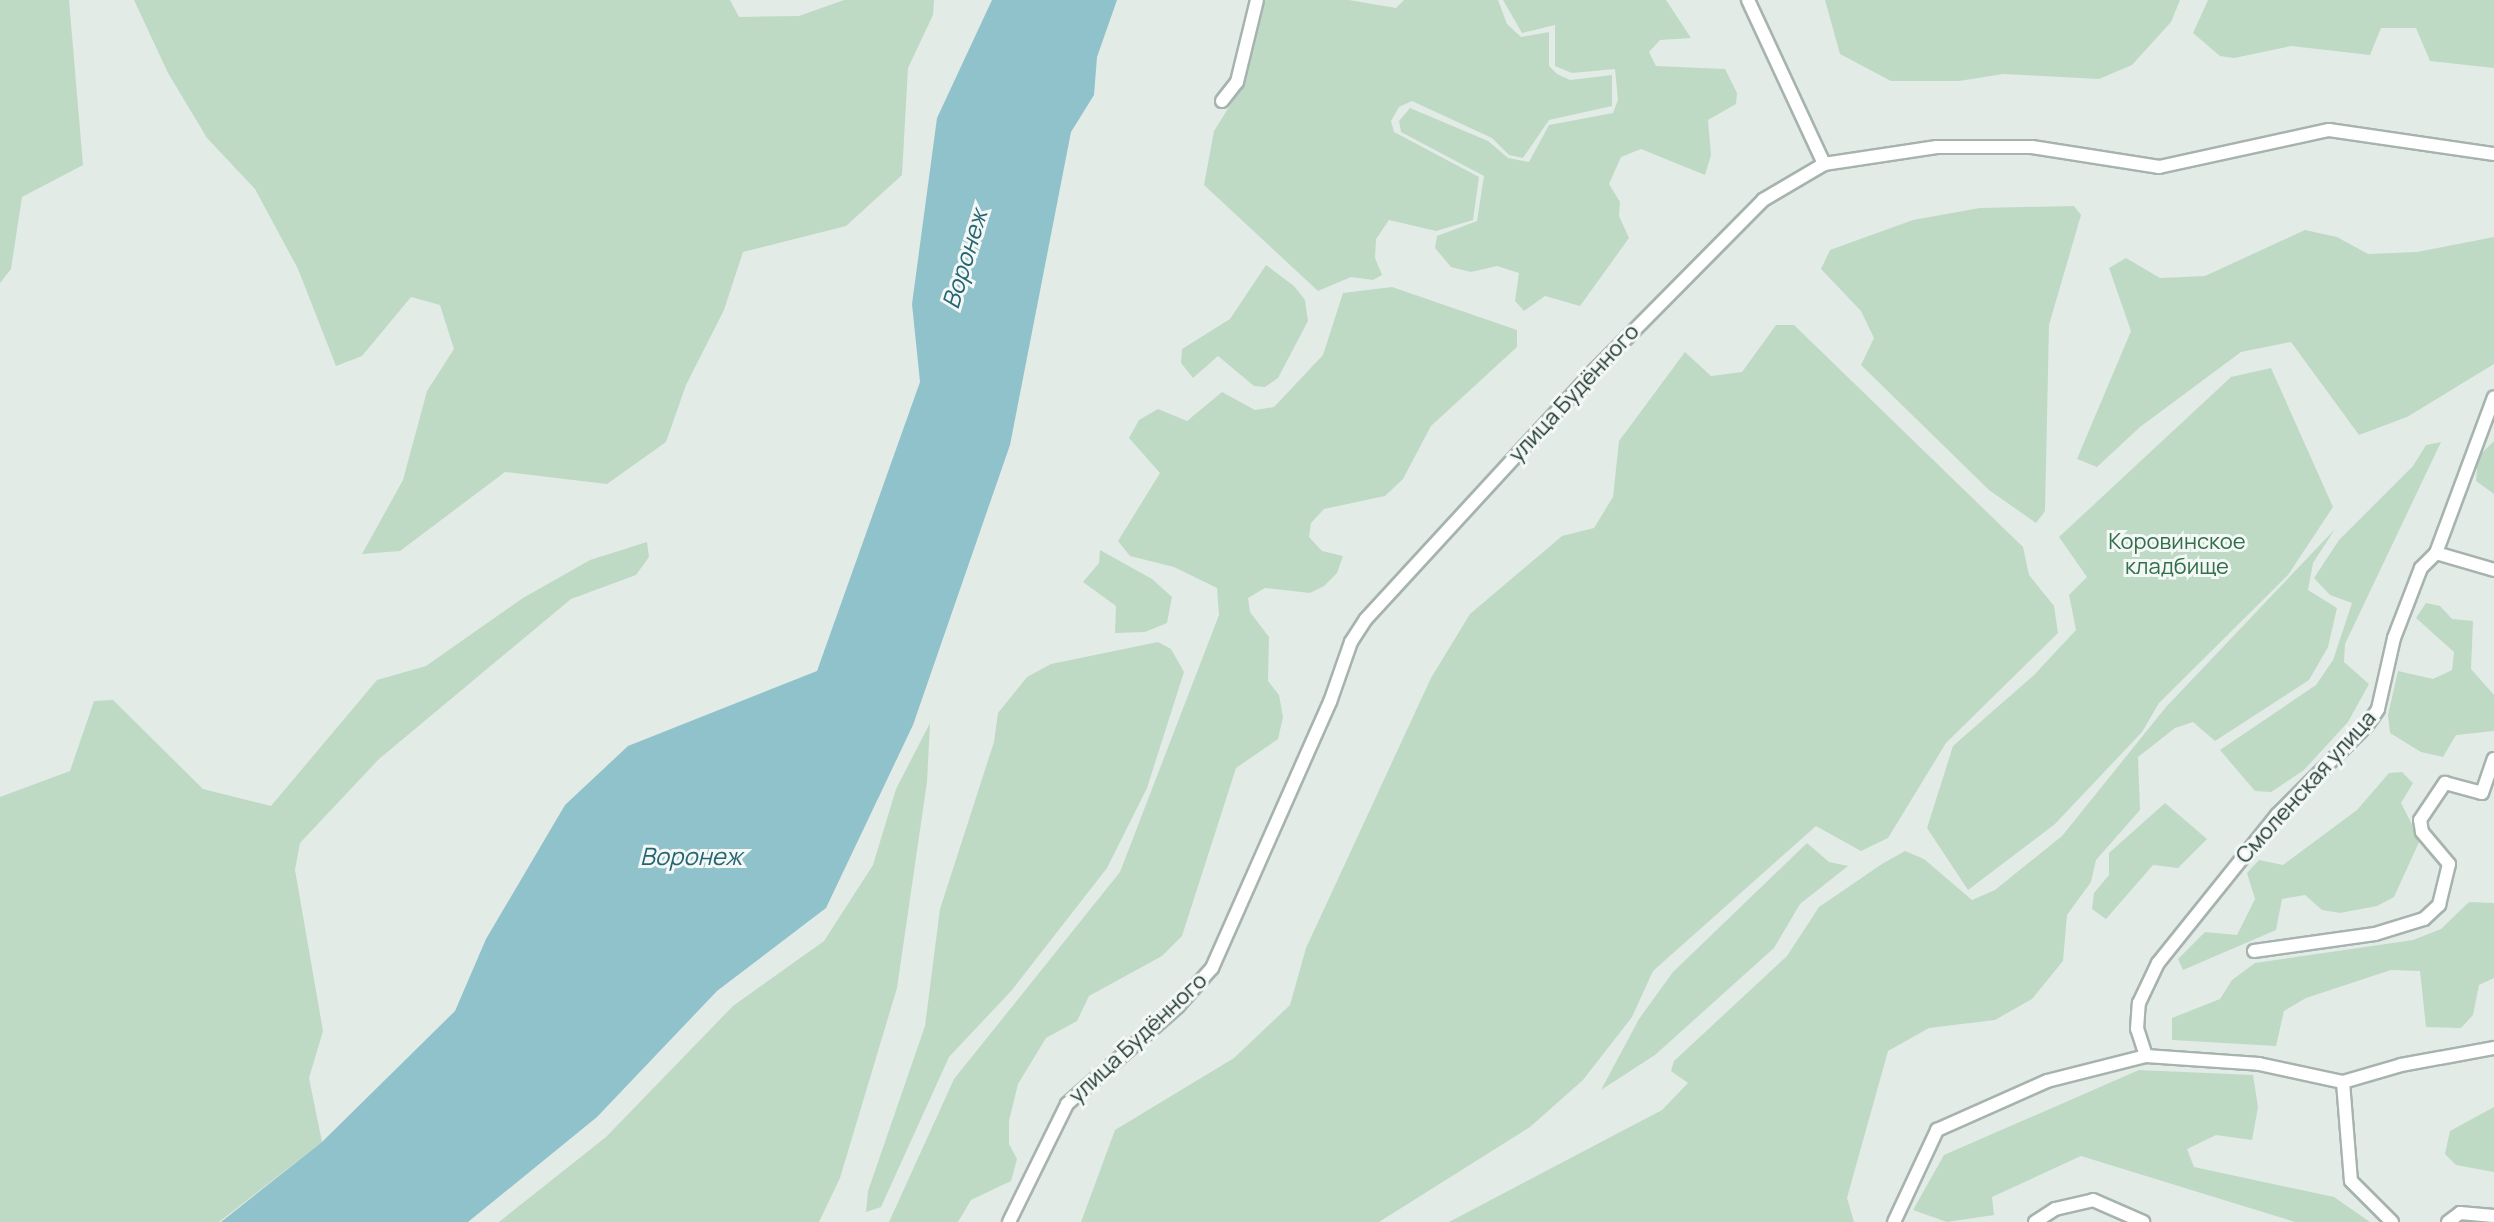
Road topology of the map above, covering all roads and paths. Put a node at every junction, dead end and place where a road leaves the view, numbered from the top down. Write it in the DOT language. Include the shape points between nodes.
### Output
graph roads {
  1 [pos="1257,0"];
  2 [pos="1748,0"];
  3 [pos="1222,101"];
  4 [pos="2494,154"];
  5 [pos="1824,164"];
  6 [pos="2494,397"];
  7 [pos="2436,553"];
  8 [pos="2494,570"];
  9 [pos="2494,759"];
  10 [pos="2254,951"];
  11 [pos="2494,1048"];
  12 [pos="2146,1056"];
  13 [pos="2343,1082"];
  14 [pos="2494,1216"];
  15 [pos="1009,1222"];
  16 [pos="1894,1222"];
  17 [pos="2035,1222"];
  18 [pos="2143,1222"];
  19 [pos="2392,1222"];
  20 [pos="2448,1222"];
  1 -- 3 [label="street" via="1237,82"];
  2 -- 5 [label="street"];
  4 -- 5 [label="street, улица Будённого" via="2329,130 2181,165 2000,145 1937,147"];
  5 -- 15 [label="street, улица Будённого" via="1763,200 1727,231 1383,597 1351,642 1325,715 1212,968 1178,1006 1067,1104"];
  6 -- 7 [label="street, Смоленская улица"];
  7 -- 8 [label="street"];
  7 -- 12 [label="street, Смоленская улица" via="2421,568 2394,638 2378,709 2277,815 2158,963 2139,1003 2137,1029"];
  9 -- 10 [label="street" via="2482,793 2445,783 2420,820 2422,832 2449,864 2439,905 2424,919 2375,934"];
  11 -- 13 [label="street"];
  12 -- 13 [label="street" via="2259,1064"];
  12 -- 16 [label="street" via="2047,1081 1937,1130"];
  13 -- 19 [label="street" via="2351,1181"];
  14 -- 20 [label="street" via="2460,1213"];
  17 -- 18 [label="street" via="2055,1209 2093,1200"];
}
